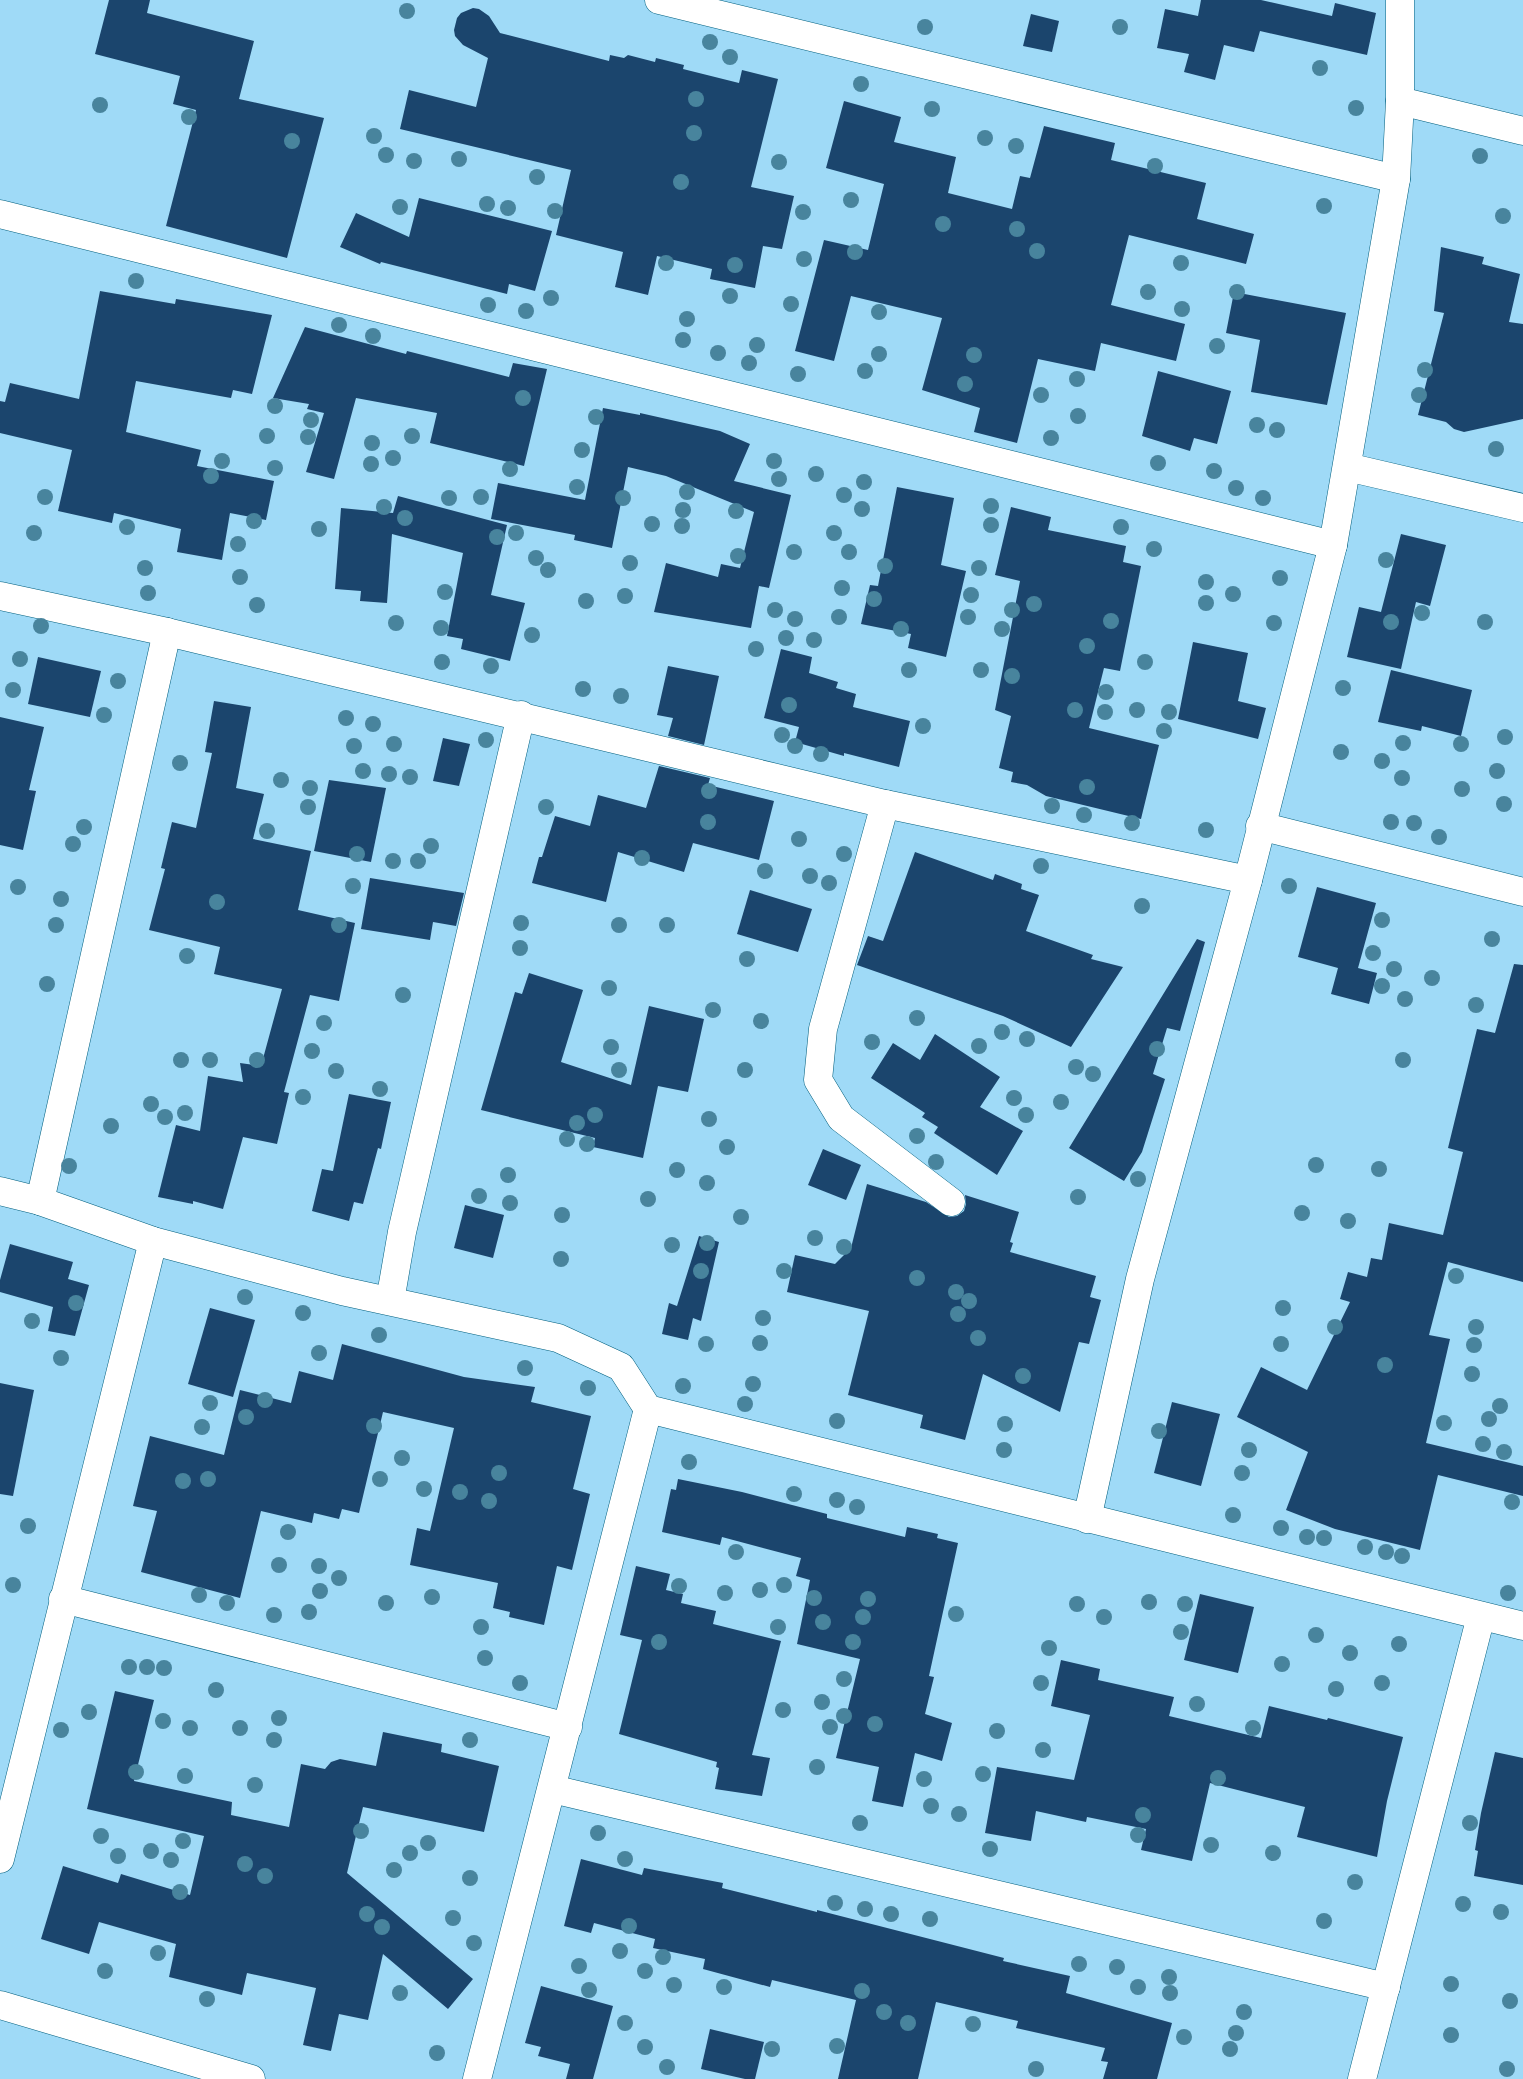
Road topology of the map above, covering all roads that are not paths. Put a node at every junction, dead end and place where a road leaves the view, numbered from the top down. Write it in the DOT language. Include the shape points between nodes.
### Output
graph roads {
  1 [pos="659,0"];
  2 [pos="1400,0"];
  3 [pos="1400,101"];
  4 [pos="1523,131"];
  5 [pos="1396,180"];
  6 [pos="0,214"];
  7 [pos="1347,467"];
  8 [pos="1523,508"];
  9 [pos="1333,545"];
  10 [pos="0,596"];
  11 [pos="168,632"];
  12 [pos="521,715"];
  13 [pos="885,804"];
  14 [pos="1260,826"];
  15 [pos="1248,880"];
  16 [pos="1523,892"];
  17 [pos="0,1191"];
  18 [pos="40,1201"];
  19 [pos="952,1202"];
  20 [pos="153,1241"];
  21 [pos="390,1301"];
  22 [pos="648,1409"];
  23 [pos="1087,1519"];
  24 [pos="63,1599"];
  25 [pos="1480,1616"];
  26 [pos="1523,1626"];
  27 [pos="568,1727"];
  28 [pos="552,1789"];
  29 [pos="0,1859"];
  30 [pos="1386,1987"];
  31 [pos="0,2005"];
  32 [pos="250,2079"];
  33 [pos="477,2079"];
  34 [pos="1362,2079"];
  1 -- 5 [label="street"];
  2 -- 3 [label="street"];
  3 -- 4 [label="street"];
  3 -- 5 [label="street"];
  5 -- 7 [label="street"];
  6 -- 9 [label="street"];
  7 -- 8 [label="street"];
  7 -- 9 [label="street"];
  9 -- 14 [label="street"];
  10 -- 11 [label="street"];
  11 -- 12 [label="street"];
  11 -- 18 [label="street"];
  12 -- 13 [label="street"];
  12 -- 21 [label="street" via="402,1232"];
  13 -- 15 [label="street"];
  13 -- 19 [label="street" via="823,1029 818,1080 842,1118"];
  14 -- 15 [label="street"];
  14 -- 16 [label="street"];
  15 -- 23 [label="street" via="1140,1279"];
  17 -- 18 [label="street"];
  18 -- 20 [label="street"];
  20 -- 21 [label="street"];
  20 -- 24 [label="street"];
  21 -- 22 [label="street" via="558,1338 621,1367"];
  22 -- 23 [label="street"];
  22 -- 27 [label="street"];
  23 -- 25 [label="street"];
  24 -- 27 [label="street"];
  24 -- 29 [label="street"];
  25 -- 26 [label="street"];
  25 -- 30 [label="street"];
  27 -- 28 [label="street"];
  28 -- 30 [label="street"];
  28 -- 33 [label="street"];
  30 -- 34 [label="street"];
  31 -- 32 [label="street"];
}
